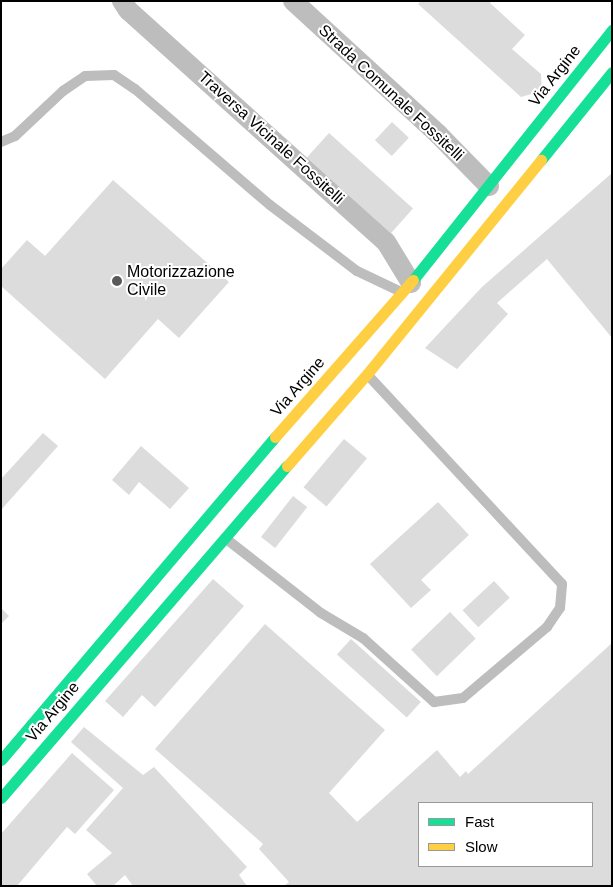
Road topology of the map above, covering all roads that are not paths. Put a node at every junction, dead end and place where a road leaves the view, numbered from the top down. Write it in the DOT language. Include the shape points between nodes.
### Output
graph roads {
  1 [pos="122,1"];
  2 [pos="292,1"];
  3 [pos="612,30"];
  4 [pos="612,72"];
  5 [pos="1,142"];
  6 [pos="489,186"];
  7 [pos="407,288"];
  8 [pos="367,374"];
  9 [pos="224,537"];
  10 [pos="1,760"];
  11 [pos="1,798"];
  1 -- 7 [label="street, Traversa Vicinale Fossitelli" via="128,10 386,242"];
  2 -- 6 [label="street, Strada Comunale Fossitelli" via="438,134"];
  3 -- 6 [label="street, Via Argine"];
  4 -- 8 [label="street, Via Argine"];
  5 -- 7 [label="lane" via="15,136 62,91 85,76 114,75 357,271"];
  6 -- 7 [label="street, Via Argine"];
  7 -- 10 [label="street, Via Argine"];
  8 -- 9 [label="street, Via Argine"];
  8 -- 9 [label="lane" via="562,584 560,608 547,627 463,698 434,702 363,638 321,613"];
  9 -- 11 [label="street, Via Argine"];
}
